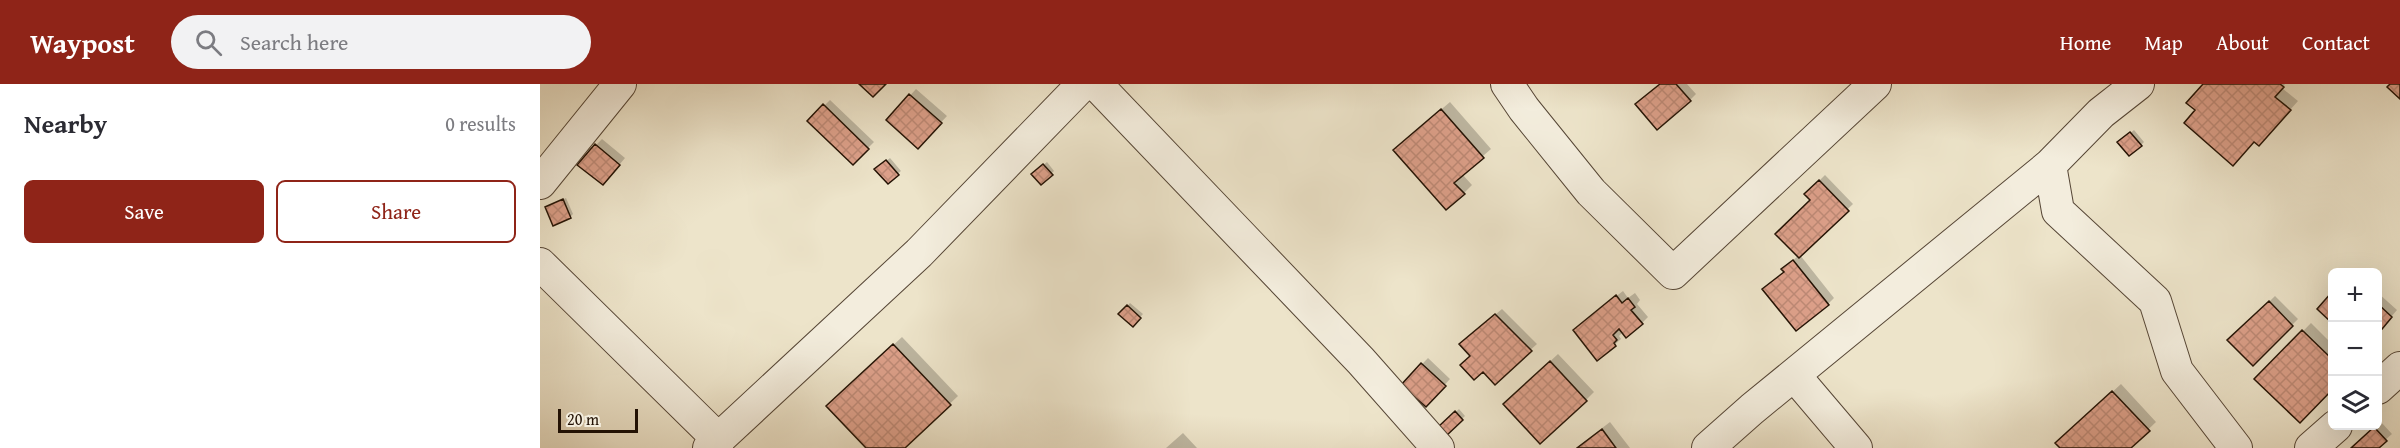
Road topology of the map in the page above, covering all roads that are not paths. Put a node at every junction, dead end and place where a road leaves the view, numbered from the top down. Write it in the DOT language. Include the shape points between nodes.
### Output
graph roads {
  1 [pos="620,84"];
  2 [pos="1083,84"];
  3 [pos="1096,84"];
  4 [pos="1507,84"];
  5 [pos="1874,84"];
  6 [pos="2138,84"];
  7 [pos="2050,165"];
  8 [pos="540,183"];
  9 [pos="540,264"];
  10 [pos="2400,368"];
  11 [pos="1794,375"];
  12 [pos="2382,384"];
  13 [pos="2331,430"];
  14 [pos="714,444"];
  15 [pos="1438,448"];
  16 [pos="1708,448"];
  17 [pos="1856,448"];
  18 [pos="2236,448"];
  19 [pos="2311,448"];
  1 -- 8 [label="street"];
  2 -- 14 [label="street" via="919,253"];
  3 -- 15 [label="street" via="1361,361"];
  4 -- 5 [label="street" via="1591,192 1673,273"];
  6 -- 7 [label="street" via="2101,113"];
  7 -- 11 [label="street"];
  7 -- 18 [label="street" via="2058,211 2155,301 2177,371"];
  9 -- 14 [label="street"];
  10 -- 12 [label="street"];
  11 -- 16 [label="street"];
  11 -- 17 [label="street"];
  13 -- 19 [label="street"];
}
